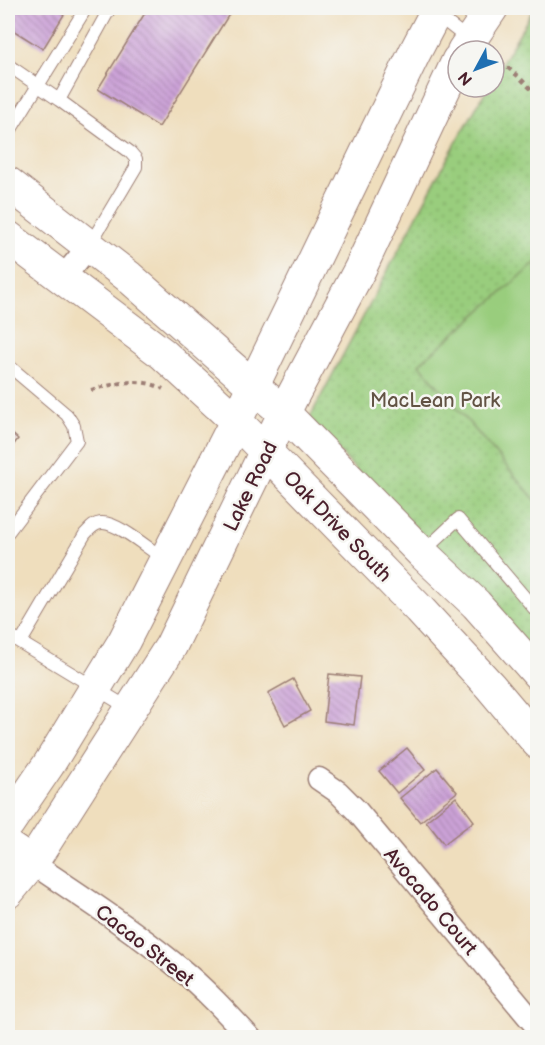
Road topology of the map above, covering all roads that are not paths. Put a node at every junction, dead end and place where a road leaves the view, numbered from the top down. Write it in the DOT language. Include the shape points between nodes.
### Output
graph roads {
  1 [pos="86,8"];
  2 [pos="110,8"];
  3 [pos="492,8"];
  4 [pos="437,10"];
  5 [pos="460,39"];
  6 [pos="477,39"];
  7 [pos="8,65"];
  8 [pos="39,86"];
  9 [pos="447,99"];
  10 [pos="59,100"];
  11 [pos="8,134"];
  12 [pos="8,183"];
  13 [pos="8,237"];
  14 [pos="89,246"];
  15 [pos="63,279"];
  16 [pos="8,364"];
  17 [pos="253,385"];
  18 [pos="285,414"];
  19 [pos="236,421"];
  20 [pos="265,451"];
  21 [pos="8,531"];
  22 [pos="422,553"];
  23 [pos="164,559"];
  24 [pos="537,613"];
  25 [pos="8,635"];
  26 [pos="21,642"];
  27 [pos="537,674"];
  28 [pos="94,688"];
  29 [pos="131,710"];
  30 [pos="537,743"];
  31 [pos="319,779"];
  32 [pos="8,824"];
  33 [pos="20,855"];
  34 [pos="8,892"];
  35 [pos="537,1028"];
  36 [pos="250,1038"];
  1 -- 8 [label="lane"];
  2 -- 10 [label="lane"];
  3 -- 6 [label="street, Lake Road"];
  4 -- 5 [label="lane"];
  4 -- 17 [label="street, Lake Road"];
  7 -- 8 [label="lane"];
  8 -- 10 [label="lane"];
  8 -- 11 [label="lane"];
  9 -- 18 [label="street, Lake Road"];
  10 -- 14 [label="lane" via="136,159 136,167"];
  12 -- 14 [label="street, Oak Drive South"];
  13 -- 15 [label="street, Oak Drive South"];
  14 -- 15 [label="street"];
  14 -- 17 [label="street, Oak Drive South"];
  15 -- 19 [label="street, Oak Drive South" via="163,354"];
  16 -- 21 [label="lane" via="68,415 75,426 77,441"];
  17 -- 18 [label="street, Oak Drive South"];
  17 -- 19 [label="street, Lake Road"];
  18 -- 20 [label="street, Lake Road"];
  18 -- 22 [label="street, Oak Drive South"];
  19 -- 20 [label="street, Oak Drive South"];
  19 -- 23 [label="street, Lake Road"];
  20 -- 29 [label="street, Lake Road" via="171,646"];
  20 -- 30 [label="street, Oak Drive South" via="427,618"];
  22 -- 24 [label="lane" via="458,519"];
  22 -- 27 [label="street, Oak Drive South" via="476,604"];
  23 -- 26 [label="lane" via="120,528 103,522 92,526"];
  23 -- 28 [label="street, Lake Road" via="124,641"];
  25 -- 26 [label="lane"];
  26 -- 28 [label="lane"];
  28 -- 29 [label="lane"];
  28 -- 32 [label="street, Lake Road"];
  29 -- 33 [label="street, Lake Road"];
  31 -- 35 [label="street, Avocado Court" via="356,810"];
  33 -- 34 [label="street, Lake Road"];
  33 -- 36 [label="street, Cacao Street" via="178,967"];
}
